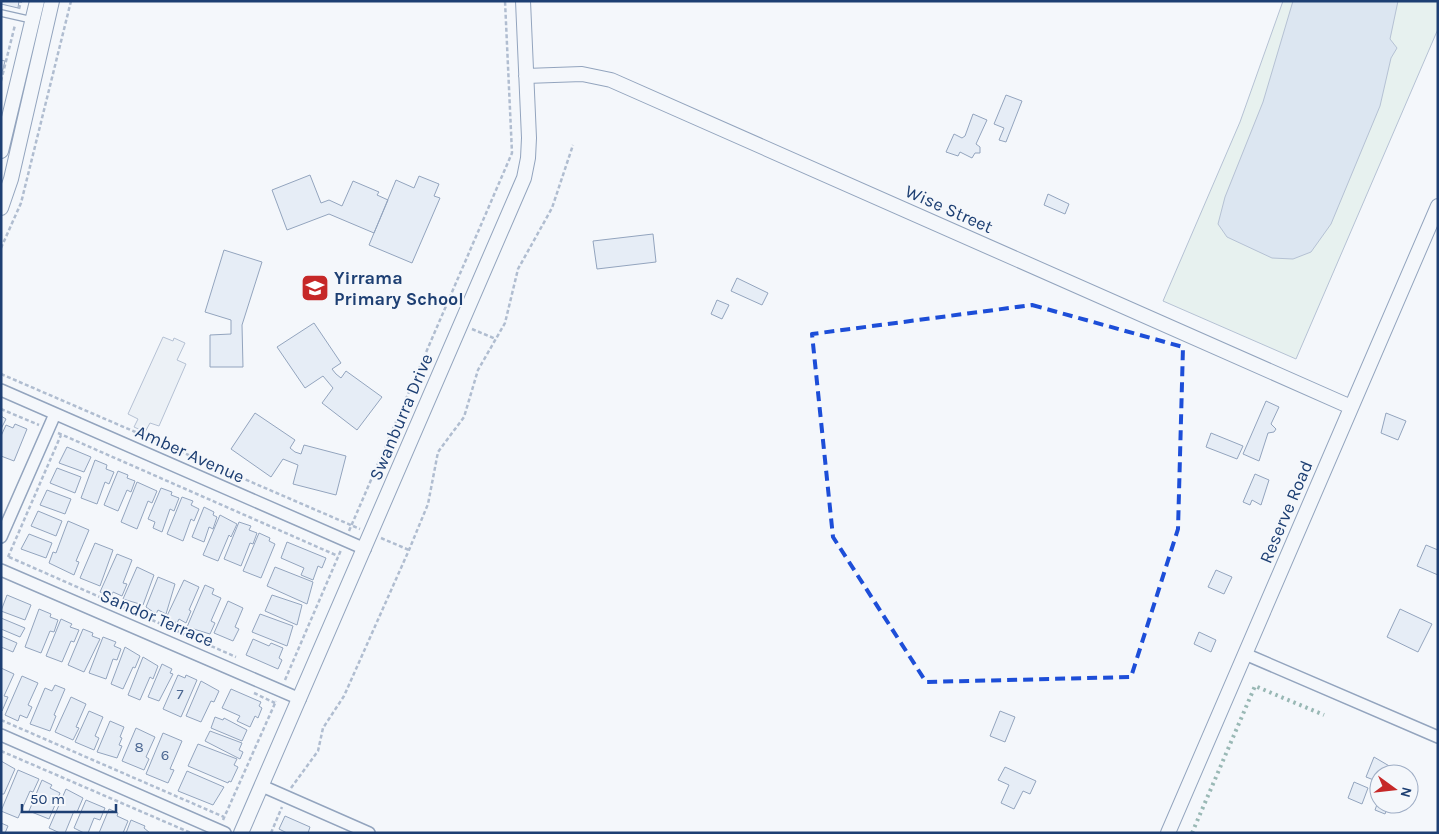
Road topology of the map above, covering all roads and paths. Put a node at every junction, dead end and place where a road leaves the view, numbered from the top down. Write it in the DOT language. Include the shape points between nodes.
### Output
graph roads {
  1 [pos="21,1"];
  2 [pos="37,1"];
  3 [pos="52,1"];
  4 [pos="70,1"];
  5 [pos="505,1"];
  6 [pos="523,1"];
  7 [pos="1,13"];
  8 [pos="17,16"];
  9 [pos="32,20"];
  10 [pos="46,23"];
  11 [pos="19,74"];
  12 [pos="526,76"];
  13 [pos="34,78"];
  14 [pos="1,81"];
  15 [pos="573,145"];
  16 [pos="1,151"];
  17 [pos="1438,206"];
  18 [pos="1,208"];
  19 [pos="1,248"];
  20 [pos="1,374"];
  21 [pos="1,390"];
  22 [pos="1351,407"];
  23 [pos="1,408"];
  24 [pos="56,414"];
  25 [pos="49,430"];
  26 [pos="61,435"];
  27 [pos="1,537"];
  28 [pos="365,549"];
  29 [pos="8,556"];
  30 [pos="338,556"];
  31 [pos="2,570"];
  32 [pos="1245,654"];
  33 [pos="241,659"];
  34 [pos="276,675"];
  35 [pos="285,679"];
  36 [pos="300,699"];
  37 [pos="1,720"];
  38 [pos="1,735"];
  39 [pos="1438,736"];
  40 [pos="1,751"];
  41 [pos="262,786"];
  42 [pos="287,797"];
  43 [pos="224,818"];
  44 [pos="352,829"];
  45 [pos="191,833"];
  46 [pos="225,833"];
  47 [pos="242,833"];
  48 [pos="271,833"];
  49 [pos="369,833"];
  50 [pos="1168,833"];
  1 -- 8 [label="path"];
  2 -- 9 [label="street"];
  3 -- 10 [label="street"];
  4 -- 19 [label="path" via="21,203"];
  5 -- 20 [label="path" via="512,153 352,526"];
  6 -- 12 [label="street, Swanburra Drive"];
  7 -- 8 [label="lane"];
  8 -- 9 [label="lane"];
  8 -- 14 [label="path"];
  9 -- 10 [label="street"];
  9 -- 11 [label="street"];
  10 -- 13 [label="street"];
  11 -- 13 [label="street"];
  11 -- 16 [label="street"];
  12 -- 22 [label="street, Wise Street" via="582,74 610,80"];
  12 -- 28 [label="street, Swanburra Drive" via="527,168"];
  13 -- 18 [label="street" via="11,179"];
  15 -- 42 [label="path" via="552,208 518,269 505,323 478,370 464,417 438,452 428,504 410,550 344,696 326,722 318,751"];
  17 -- 22 [label="street, Reserve Road"];
  21 -- 24 [label="street, Amber Avenue"];
  22 -- 32 [label="street, Reserve Road"];
  23 -- 25 [label="path"];
  24 -- 25 [label="street"];
  24 -- 28 [label="street, Amber Avenue"];
  25 -- 26 [label="path"];
  25 -- 27 [label="street"];
  26 -- 29 [label="path"];
  26 -- 30 [label="path"];
  28 -- 36 [label="street, Swanburra Drive"];
  29 -- 31 [label="path"];
  29 -- 33 [label="path"];
  31 -- 36 [label="street, Sandor Terrace"];
  32 -- 39 [label="street"];
  32 -- 50 [label="street, Reserve Road"];
  34 -- 35 [label="path"];
  36 -- 41 [label="street, Swanburra Drive"];
  37 -- 43 [label="path"];
  38 -- 46 [label="street"];
  40 -- 45 [label="path"];
  41 -- 42 [label="street"];
  41 -- 47 [label="street, Swanburra Drive"];
  42 -- 44 [label="street"];
  42 -- 48 [label="path"];
  44 -- 49 [label="street"];
}
